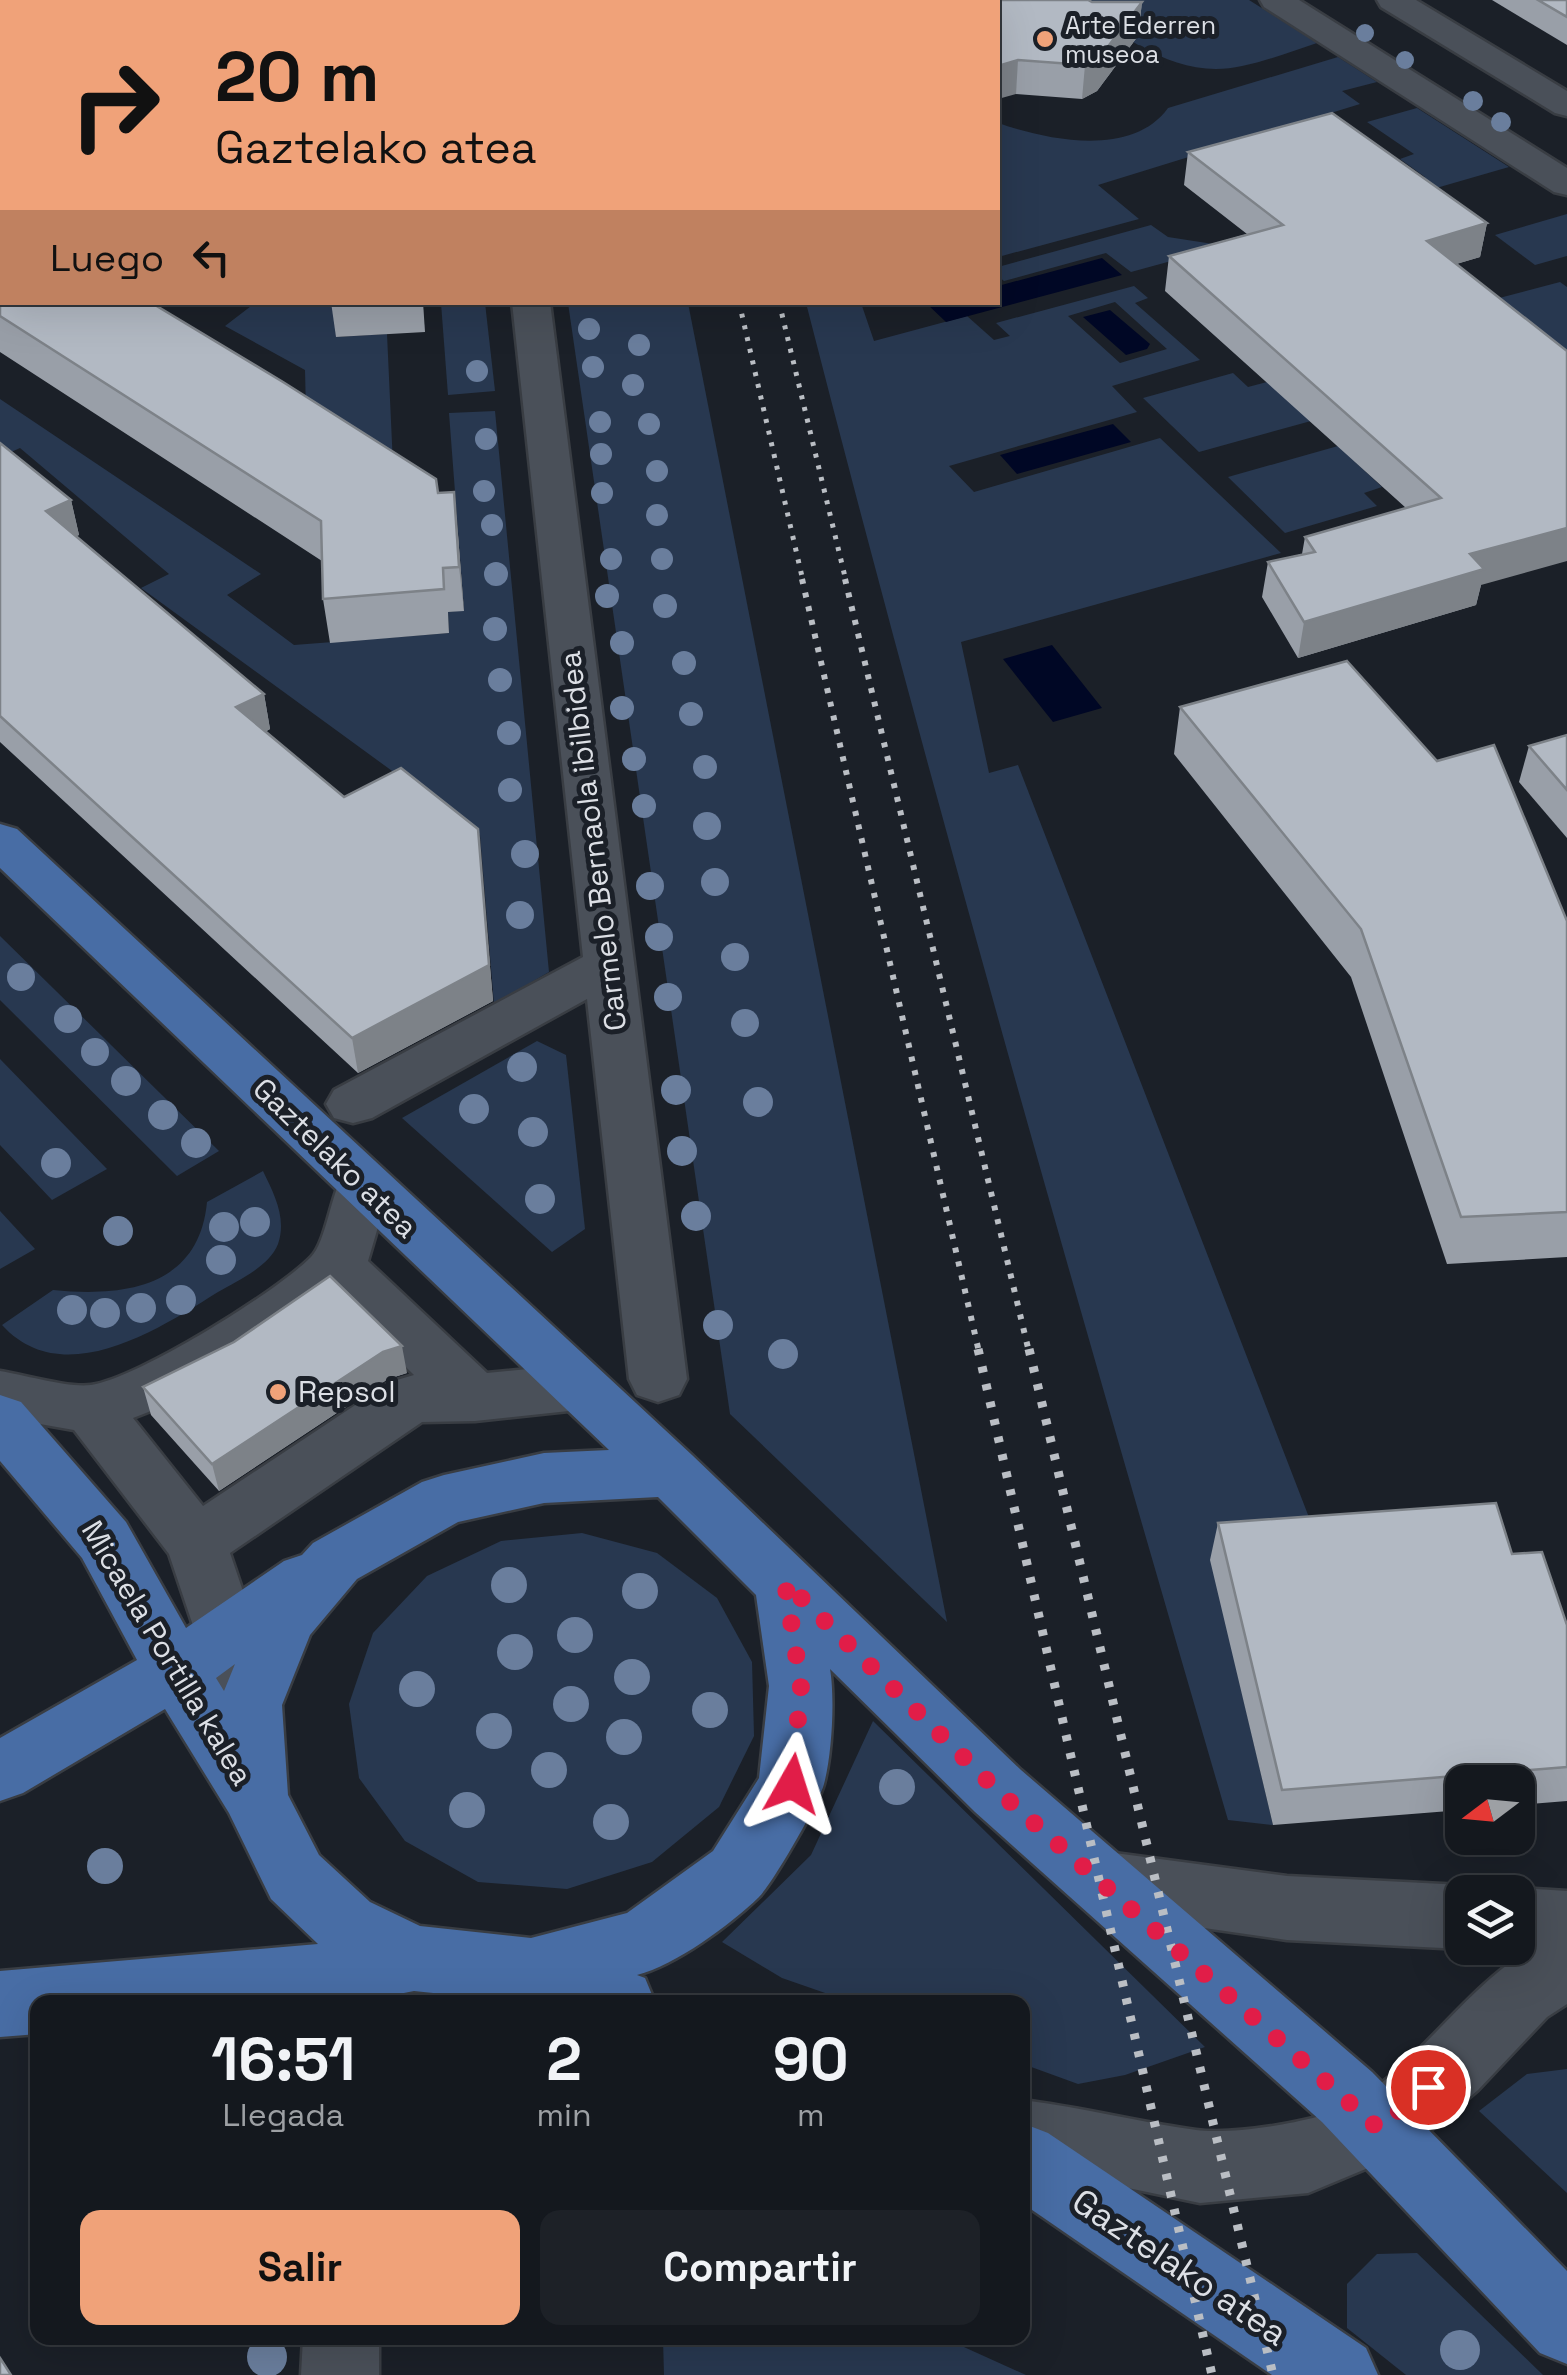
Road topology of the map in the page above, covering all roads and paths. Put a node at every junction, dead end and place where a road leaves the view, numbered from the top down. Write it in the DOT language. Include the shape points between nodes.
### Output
graph roads {
  1 [pos="1276,0"];
  2 [pos="1326,0"];
  3 [pos="1393,0"];
  4 [pos="1567,106"];
  5 [pos="1567,150"];
  6 [pos="1567,184"];
  7 [pos="530,305"];
  8 [pos="0,840"];
  9 [pos="607,966"];
  10 [pos="353,1104"];
  11 [pos="362,1186"];
  12 [pos="338,1267"];
  13 [pos="658,1379"];
  14 [pos="578,1386"];
  15 [pos="0,1394"];
  16 [pos="475,1398"];
  17 [pos="92,1409"];
  18 [pos="0,1419"];
  19 [pos="672,1472"];
  20 [pos="196,1543"];
  21 [pos="335,1561"];
  22 [pos="785,1582"];
  23 [pos="200,1651"];
  24 [pos="250,1704"];
  25 [pos="0,1772"];
  26 [pos="255,1798"];
  27 [pos="295,1877"];
  28 [pos="1107,1884"];
  29 [pos="1445,1916"];
  30 [pos="1535,1921"];
  31 [pos="1567,1924"];
  32 [pos="414,1958"];
  33 [pos="1567,1964"];
  34 [pos="531,1971"];
  35 [pos="329,1989"];
  36 [pos="197,1995"];
  37 [pos="600,1995"];
  38 [pos="30,2003"];
  39 [pos="0,2004"];
  40 [pos="1378,2128"];
  41 [pos="1030,2137"];
  42 [pos="1030,2165"];
  43 [pos="1567,2326"];
  44 [pos="341,2345"];
  45 [pos="340,2375"];
  46 [pos="1338,2375"];
  1 -- 6 [label="street"];
  2 -- 5 [label="street"];
  3 -- 4 [label="street"];
  7 -- 9 [label="street, Carmelo Bernaola ibilbidea"];
  8 -- 11 [label="main road, Gaztelako atea"];
  9 -- 10 [label="street"];
  9 -- 13 [label="street, Carmelo Bernaola ibilbidea"];
  11 -- 12 [label="street"];
  11 -- 14 [label="main road, Gaztelako atea"];
  12 -- 16 [label="street"];
  12 -- 17 [label="street" via="274,1316 162,1382"];
  14 -- 16 [label="street"];
  14 -- 19 [label="main road, Gaztelako atea"];
  15 -- 17 [label="street"];
  16 -- 20 [label="street" via="412,1399"];
  17 -- 20 [label="street"];
  18 -- 23 [label="main road, Micaela Portilla kalea"];
  19 -- 21 [label="main road" via="544,1478 444,1500"];
  19 -- 22 [label="main road, Gaztelako atea"];
  20 -- 23 [label="street"];
  21 -- 23 [label="main road"];
  21 -- 24 [label="main road" via="285,1620"];
  22 -- 28 [label="main road, Gaztelako atea" via="998,1791"];
  22 -- 34 [label="main road" via="801,1686 792,1784 737,1874 645,1941"];
  23 -- 24 [label="street"];
  23 -- 25 [label="main road"];
  23 -- 26 [label="main road, Micaela Portilla kalea"];
  24 -- 26 [label="main road"];
  26 -- 27 [label="main road"];
  27 -- 32 [label="main road" via="346,1924"];
  27 -- 35 [label="street"];
  28 -- 29 [label="street" via="1287,1908"];
  28 -- 40 [label="main road, Gaztelako atea"];
  30 -- 31 [label="street"];
  32 -- 34 [label="main road"];
  32 -- 35 [label="main road"];
  33 -- 40 [label="street" via="1522,1994 1452,2066"];
  34 -- 37 [label="main road"];
  35 -- 36 [label="main road"];
  38 -- 39 [label="main road"];
  40 -- 41 [label="street" via="1308,2157 1200,2167"];
  40 -- 43 [label="main road, Gaztelako atea"];
  42 -- 46 [label="main road, Gaztelako atea"];
  44 -- 45 [label="street"];
}
